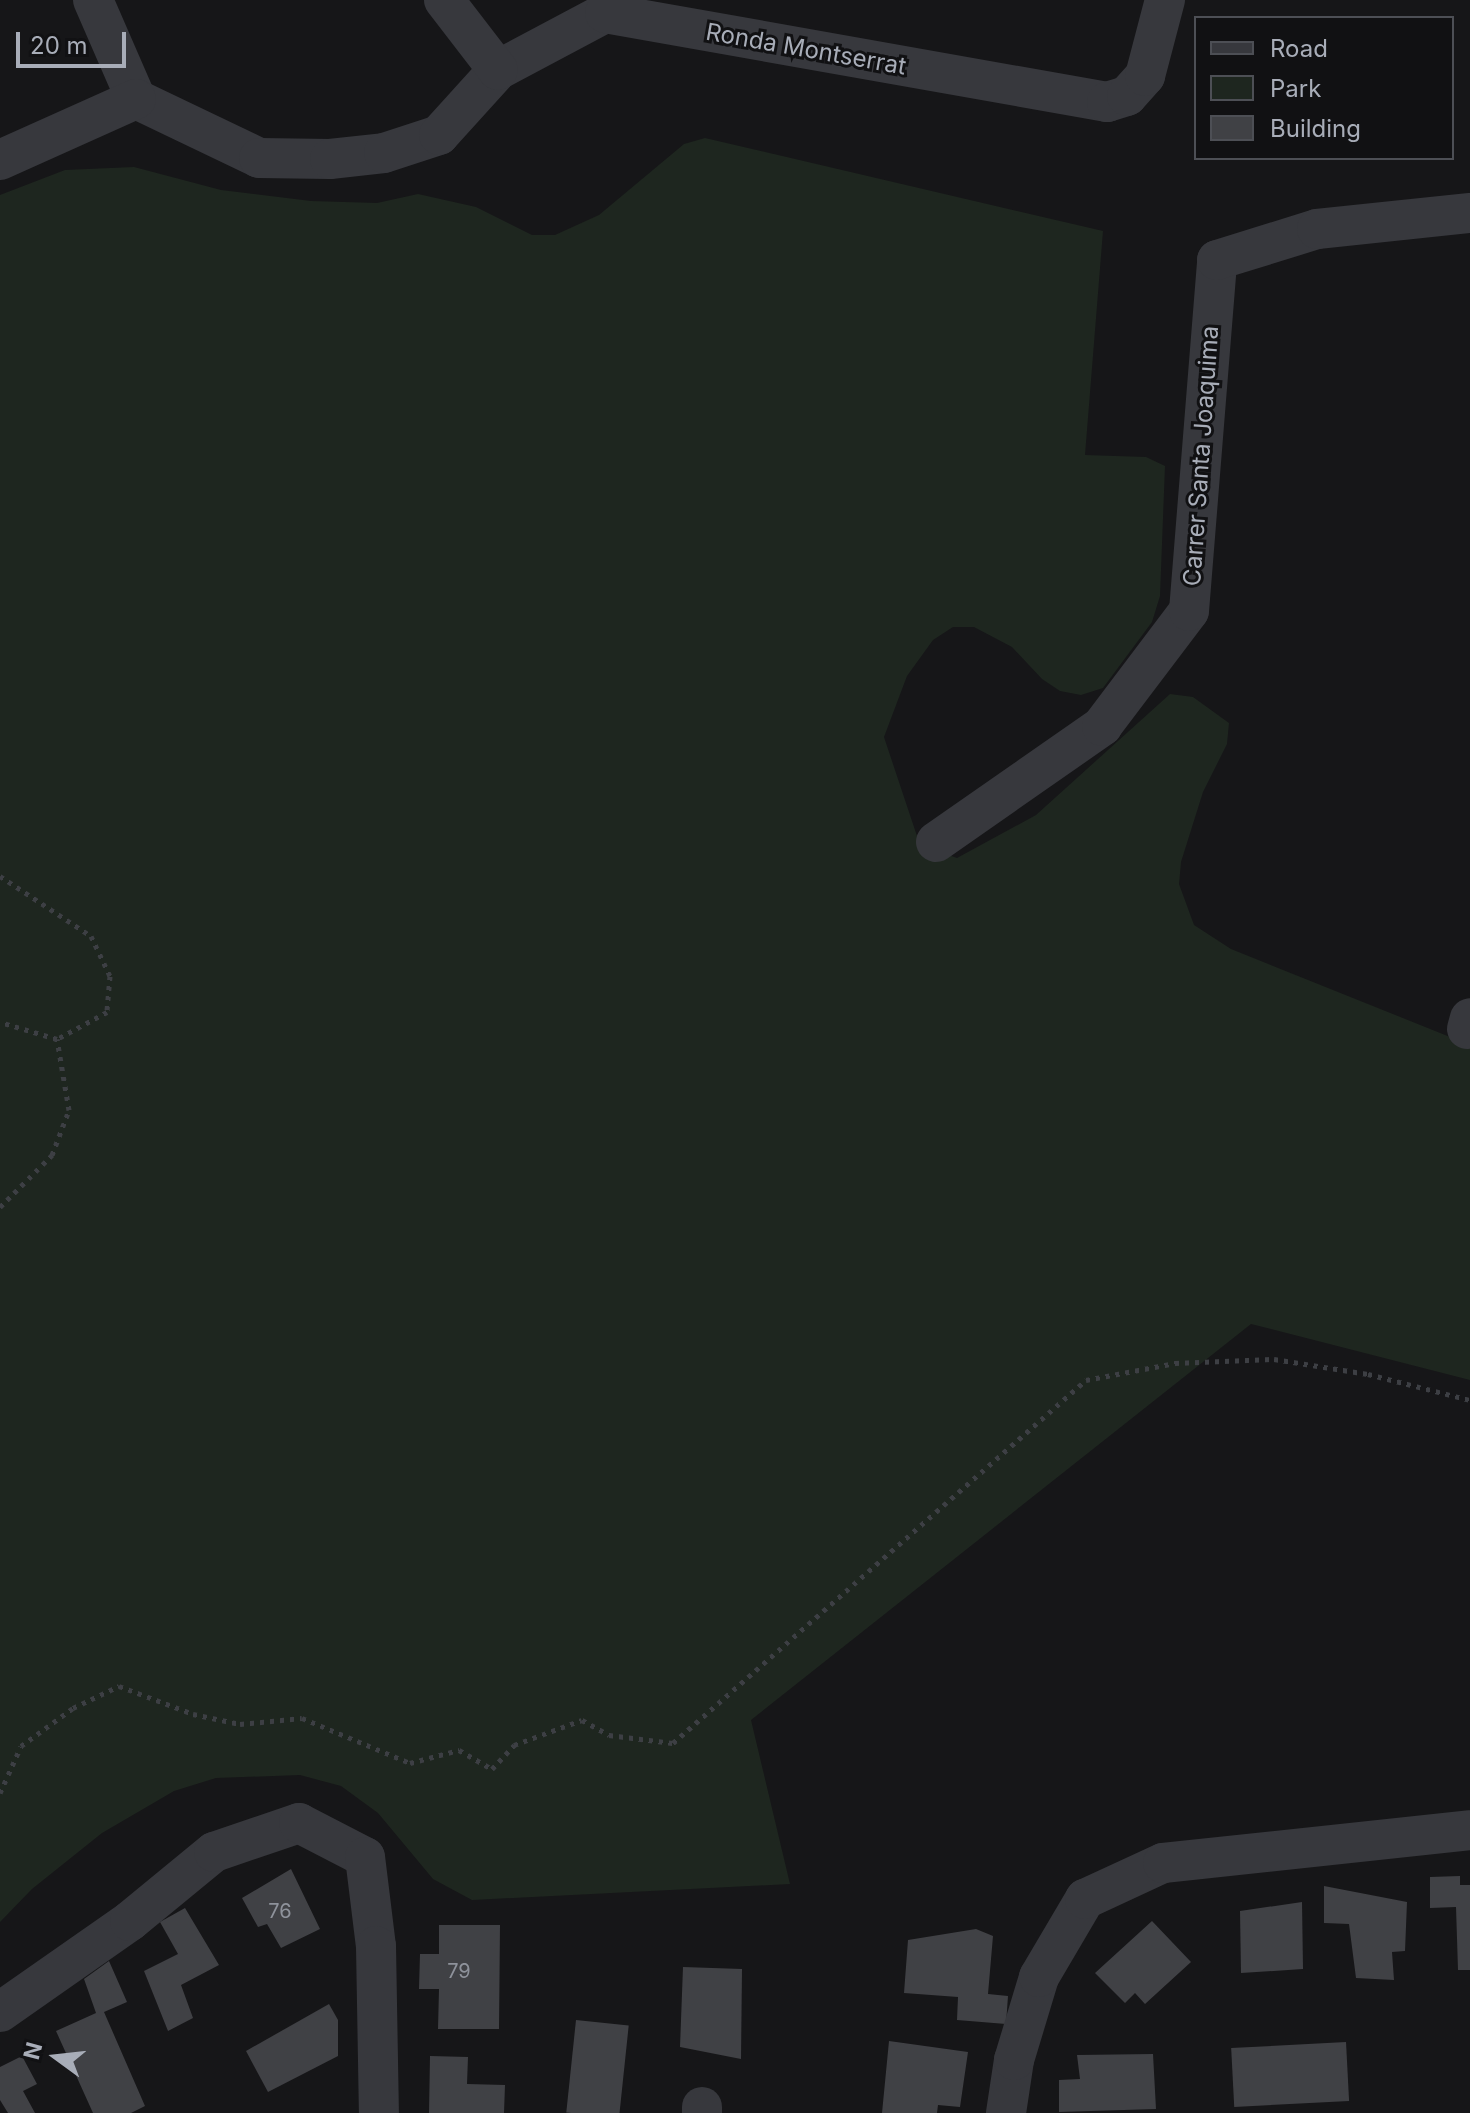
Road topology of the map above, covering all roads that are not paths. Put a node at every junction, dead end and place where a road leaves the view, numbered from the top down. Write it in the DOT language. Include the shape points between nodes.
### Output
graph roads {
  1 [pos="93,0"];
  2 [pos="444,0"];
  3 [pos="1169,1"];
  4 [pos="615,6"];
  5 [pos="498,70"];
  6 [pos="136,99"];
  7 [pos="0,160"];
  8 [pos="1470,213"];
  9 [pos="936,842"];
  10 [pos="1463,1833"];
  11 [pos="0,2012"];
  12 [pos="379,2113"];
  13 [pos="1006,2113"];
  1 -- 6 [label="street"];
  2 -- 5 [label="street"];
  3 -- 4 [label="street, Ronda Montserrat" via="1145,76 1127,96 1107,102"];
  4 -- 5 [label="street, Ronda Montserrat"];
  5 -- 6 [label="street, Ronda Montserrat" via="439,135 384,153 330,159 259,158"];
  6 -- 7 [label="street"];
  8 -- 9 [label="street, Carrer Santa Joaquima" via="1317,229 1217,260 1189,611 1102,726"];
  10 -- 13 [label="street" via="1163,1863 1085,1899 1039,1977 1014,2060"];
  11 -- 12 [label="street" via="130,1921 214,1852 299,1823 365,1857 376,1946"];
}
